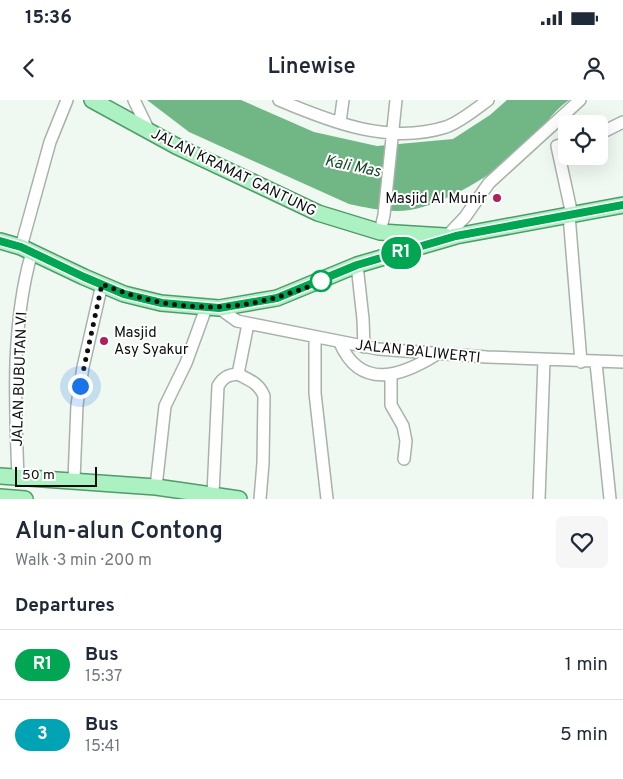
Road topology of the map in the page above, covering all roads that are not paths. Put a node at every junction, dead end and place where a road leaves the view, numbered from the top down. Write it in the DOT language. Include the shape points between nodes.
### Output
graph roads {
  1 [pos="66,100"];
  2 [pos="92,100"];
  3 [pos="134,100"];
  4 [pos="279,100"];
  5 [pos="343,100"];
  6 [pos="396,100"];
  7 [pos="488,100"];
  8 [pos="580,100"];
  9 [pos="302,104"];
  10 [pos="478,104"];
  11 [pos="340,122"];
  12 [pos="623,122"];
  13 [pos="608,130"];
  14 [pos="150,132"];
  15 [pos="394,139"];
  16 [pos="561,165"];
  17 [pos="623,205"];
  18 [pos="570,215"];
  19 [pos="380,232"];
  20 [pos="451,236"];
  21 [pos="0,241"];
  22 [pos="26,249"];
  23 [pos="357,265"];
  24 [pos="102,284"];
  25 [pos="212,308"];
  26 [pos="248,324"];
  27 [pos="315,338"];
  28 [pos="340,343"];
  29 [pos="364,347"];
  30 [pos="437,354"];
  31 [pos="544,360"];
  32 [pos="581,362"];
  33 [pos="623,362"];
  34 [pos="596,363"];
  35 [pos="238,374"];
  36 [pos="391,376"];
  37 [pos="404,458"];
  38 [pos="0,476"];
  39 [pos="18,477"];
  40 [pos="74,480"];
  41 [pos="131,485"];
  42 [pos="156,487"];
  43 [pos="213,494"];
  44 [pos="0,497"];
  45 [pos="25,499"];
  46 [pos="143,499"];
  47 [pos="239,499"];
  48 [pos="260,499"];
  49 [pos="327,499"];
  50 [pos="539,499"];
  51 [pos="610,499"];
  1 -- 22 [label="street, JALAN BUBUTAN VI" via="50,142"];
  2 -- 14 [label="main road, JALAN KRAMAT GANTUNG"];
  3 -- 14 [label="street"];
  4 -- 9 [label="street"];
  5 -- 11 [label="street"];
  6 -- 15 [label="street"];
  7 -- 10 [label="street"];
  8 -- 20 [label="street" via="489,183"];
  9 -- 11 [label="street"];
  10 -- 15 [label="street" via="447,127"];
  11 -- 15 [label="street"];
  12 -- 13 [label="street"];
  14 -- 19 [label="main road, JALAN KRAMAT GANTUNG" via="318,213"];
  15 -- 19 [label="street"];
  16 -- 18 [label="street"];
  17 -- 18 [label="main road"];
  18 -- 20 [label="main road"];
  18 -- 32 [label="street"];
  19 -- 20 [label="main road, JALAN KRAMAT GANTUNG"];
  20 -- 23 [label="main road"];
  21 -- 22 [label="main road"];
  22 -- 24 [label="main road"];
  22 -- 39 [label="street, JALAN BUBUTAN VI" via="16,376"];
  23 -- 25 [label="main road" via="277,298"];
  23 -- 29 [label="street"];
  24 -- 25 [label="main road" via="148,300"];
  24 -- 40 [label="street" via="77,406"];
  25 -- 26 [label="street, JALAN BALIWERTI"];
  25 -- 42 [label="street" via="165,406"];
  26 -- 27 [label="street, JALAN BALIWERTI"];
  26 -- 35 [label="street"];
  27 -- 28 [label="street, JALAN BALIWERTI"];
  27 -- 49 [label="street" via="315,393"];
  28 -- 29 [label="street, JALAN BALIWERTI"];
  28 -- 36 [label="street" via="354,365 365,371"];
  29 -- 30 [label="street, JALAN BALIWERTI"];
  30 -- 31 [label="street, JALAN BALIWERTI"];
  30 -- 36 [label="street" via="418,366"];
  31 -- 32 [label="street, JALAN BALIWERTI"];
  31 -- 50 [label="street"];
  32 -- 34 [label="street, JALAN BALIWERTI"];
  33 -- 34 [label="street, JALAN BALIWERTI"];
  34 -- 51 [label="street"];
  35 -- 43 [label="street" via="221,379 218,386"];
  35 -- 48 [label="street" via="254,382 264,396"];
  36 -- 37 [label="street" via="391,405 404,426"];
  38 -- 39 [label="main road"];
  39 -- 40 [label="main road"];
  40 -- 41 [label="main road"];
  41 -- 42 [label="main road"];
  41 -- 46 [label="main road"];
  42 -- 43 [label="main road"];
  43 -- 47 [label="main road"];
  44 -- 45 [label="main road"];
}
